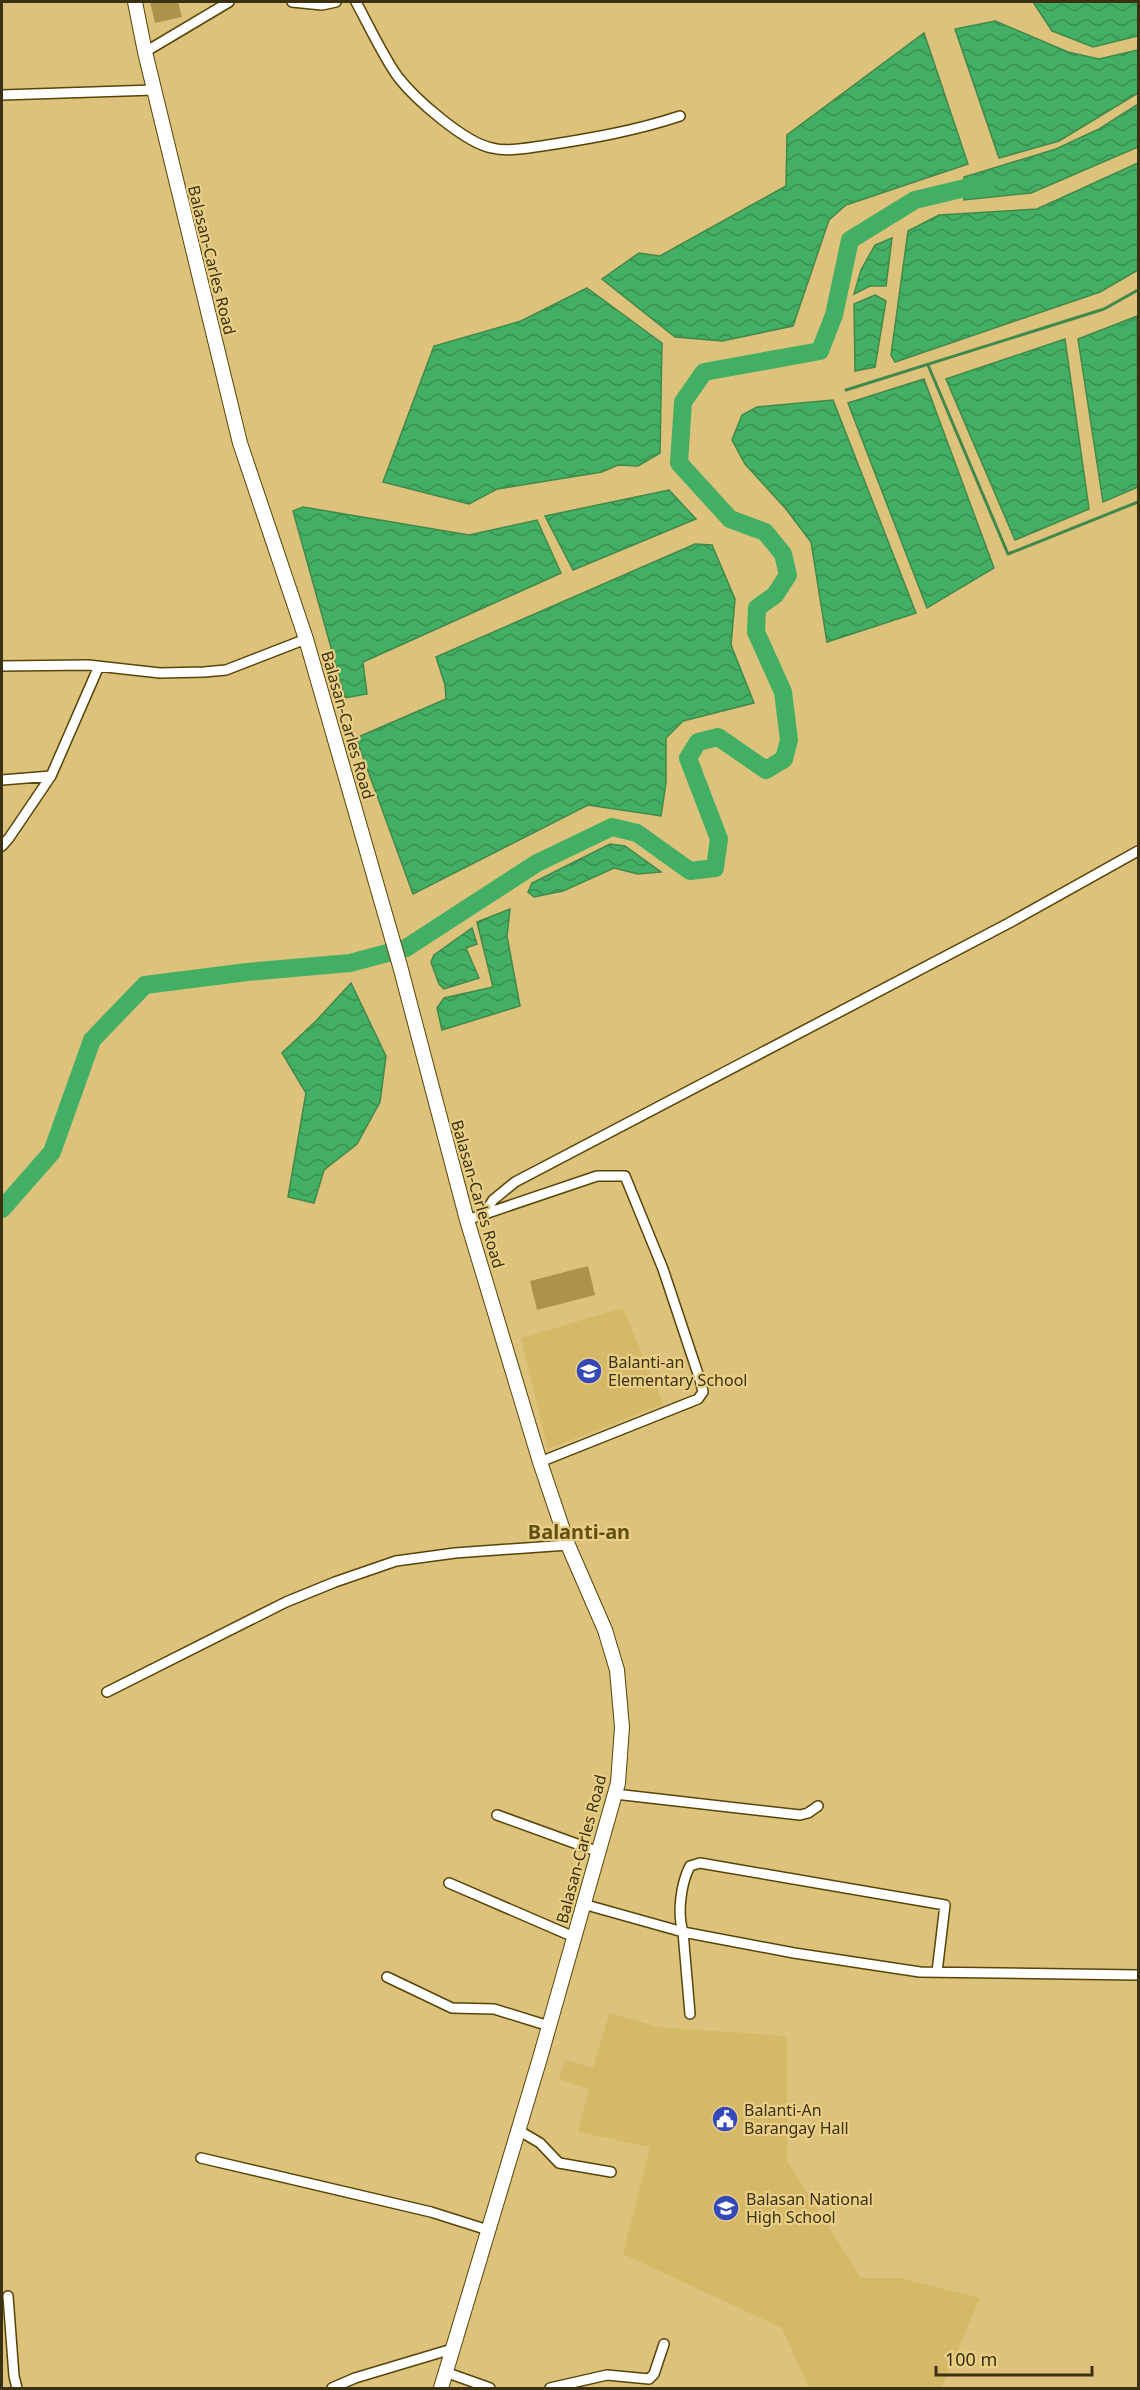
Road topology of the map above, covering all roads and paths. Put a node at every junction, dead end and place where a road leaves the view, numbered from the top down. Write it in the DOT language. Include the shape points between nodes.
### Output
graph roads {
  1 [pos="135,2"];
  2 [pos="229,2"];
  3 [pos="292,2"];
  4 [pos="336,2"];
  5 [pos="356,2"];
  6 [pos="145,52"];
  7 [pos="154,90"];
  8 [pos="2,95"];
  9 [pos="680,117"];
  10 [pos="306,639"];
  11 [pos="2,666"];
  12 [pos="99,666"];
  13 [pos="51,776"];
  14 [pos="2,780"];
  15 [pos="2,846"];
  16 [pos="1138,851"];
  17 [pos="485,1213"];
  18 [pos="467,1220"];
  19 [pos="540,1462"];
  20 [pos="568,1545"];
  21 [pos="107,1692"];
  22 [pos="615,1794"];
  23 [pos="818,1806"];
  24 [pos="497,1815"];
  25 [pos="599,1852"];
  26 [pos="449,1883"];
  27 [pos="583,1904"];
  28 [pos="683,1932"];
  29 [pos="574,1936"];
  30 [pos="937,1972"];
  31 [pos="1138,1975"];
  32 [pos="387,1977"];
  33 [pos="690,2014"];
  34 [pos="549,2026"];
  35 [pos="518,2130"];
  36 [pos="201,2158"];
  37 [pos="611,2172"];
  38 [pos="488,2230"];
  39 [pos="8,2296"];
  40 [pos="664,2344"];
  41 [pos="452,2349"];
  42 [pos="445,2372"];
  43 [pos="649,2384"];
  44 [pos="16,2388"];
  45 [pos="332,2388"];
  46 [pos="441,2388"];
  47 [pos="490,2388"];
  48 [pos="550,2388"];
  1 -- 6 [label="main road, Balasan-Carles Road"];
  2 -- 6 [label="street"];
  3 -- 4 [label="street"];
  5 -- 9 [label="street" via="398,77 432,111 490,148 511,150 584,139"];
  6 -- 7 [label="main road, Balasan-Carles Road"];
  7 -- 8 [label="street"];
  7 -- 10 [label="main road, Balasan-Carles Road" via="240,443"];
  10 -- 12 [label="street" via="226,670 160,673"];
  10 -- 18 [label="main road, Balasan-Carles Road" via="400,966"];
  11 -- 12 [label="street"];
  12 -- 13 [label="street"];
  13 -- 14 [label="street"];
  13 -- 15 [label="street"];
  16 -- 17 [label="street" via="1010,923 515,1182 493,1200"];
  17 -- 18 [label="street"];
  17 -- 19 [label="street" via="597,1176 625,1176 663,1269 703,1392 698,1399"];
  18 -- 19 [label="main road, Balasan-Carles Road"];
  19 -- 20 [label="main road, Balasan-Carles Road"];
  20 -- 21 [label="street" via="396,1561 286,1602"];
  20 -- 22 [label="main road, Balasan-Carles Road" via="605,1630 617,1670 622,1726"];
  22 -- 23 [label="street" via="800,1815"];
  22 -- 25 [label="main road, Balasan-Carles Road"];
  24 -- 25 [label="street"];
  25 -- 27 [label="main road, Balasan-Carles Road"];
  26 -- 29 [label="street"];
  27 -- 28 [label="street"];
  27 -- 29 [label="main road, Balasan-Carles Road"];
  28 -- 30 [label="street" via="794,1953"];
  28 -- 30 [label="street" via="679,1919 686,1874 690,1866 716,1865 945,1905"];
  28 -- 33 [label="street"];
  29 -- 34 [label="main road, Balasan-Carles Road"];
  30 -- 31 [label="street"];
  32 -- 34 [label="street" via="452,2008 494,2009"];
  34 -- 35 [label="main road, Balasan-Carles Road"];
  35 -- 37 [label="street" via="540,2143 559,2163"];
  35 -- 38 [label="main road, Balasan-Carles Road"];
  36 -- 38 [label="street" via="431,2212"];
  38 -- 41 [label="main road, Balasan-Carles Road"];
  39 -- 44 [label="street"];
  40 -- 43 [label="street"];
  41 -- 42 [label="main road, Balasan-Carles Road"];
  41 -- 45 [label="street"];
  42 -- 46 [label="main road, Balasan-Carles Road"];
  42 -- 47 [label="street"];
  43 -- 48 [label="street" via="607,2375"];
}
